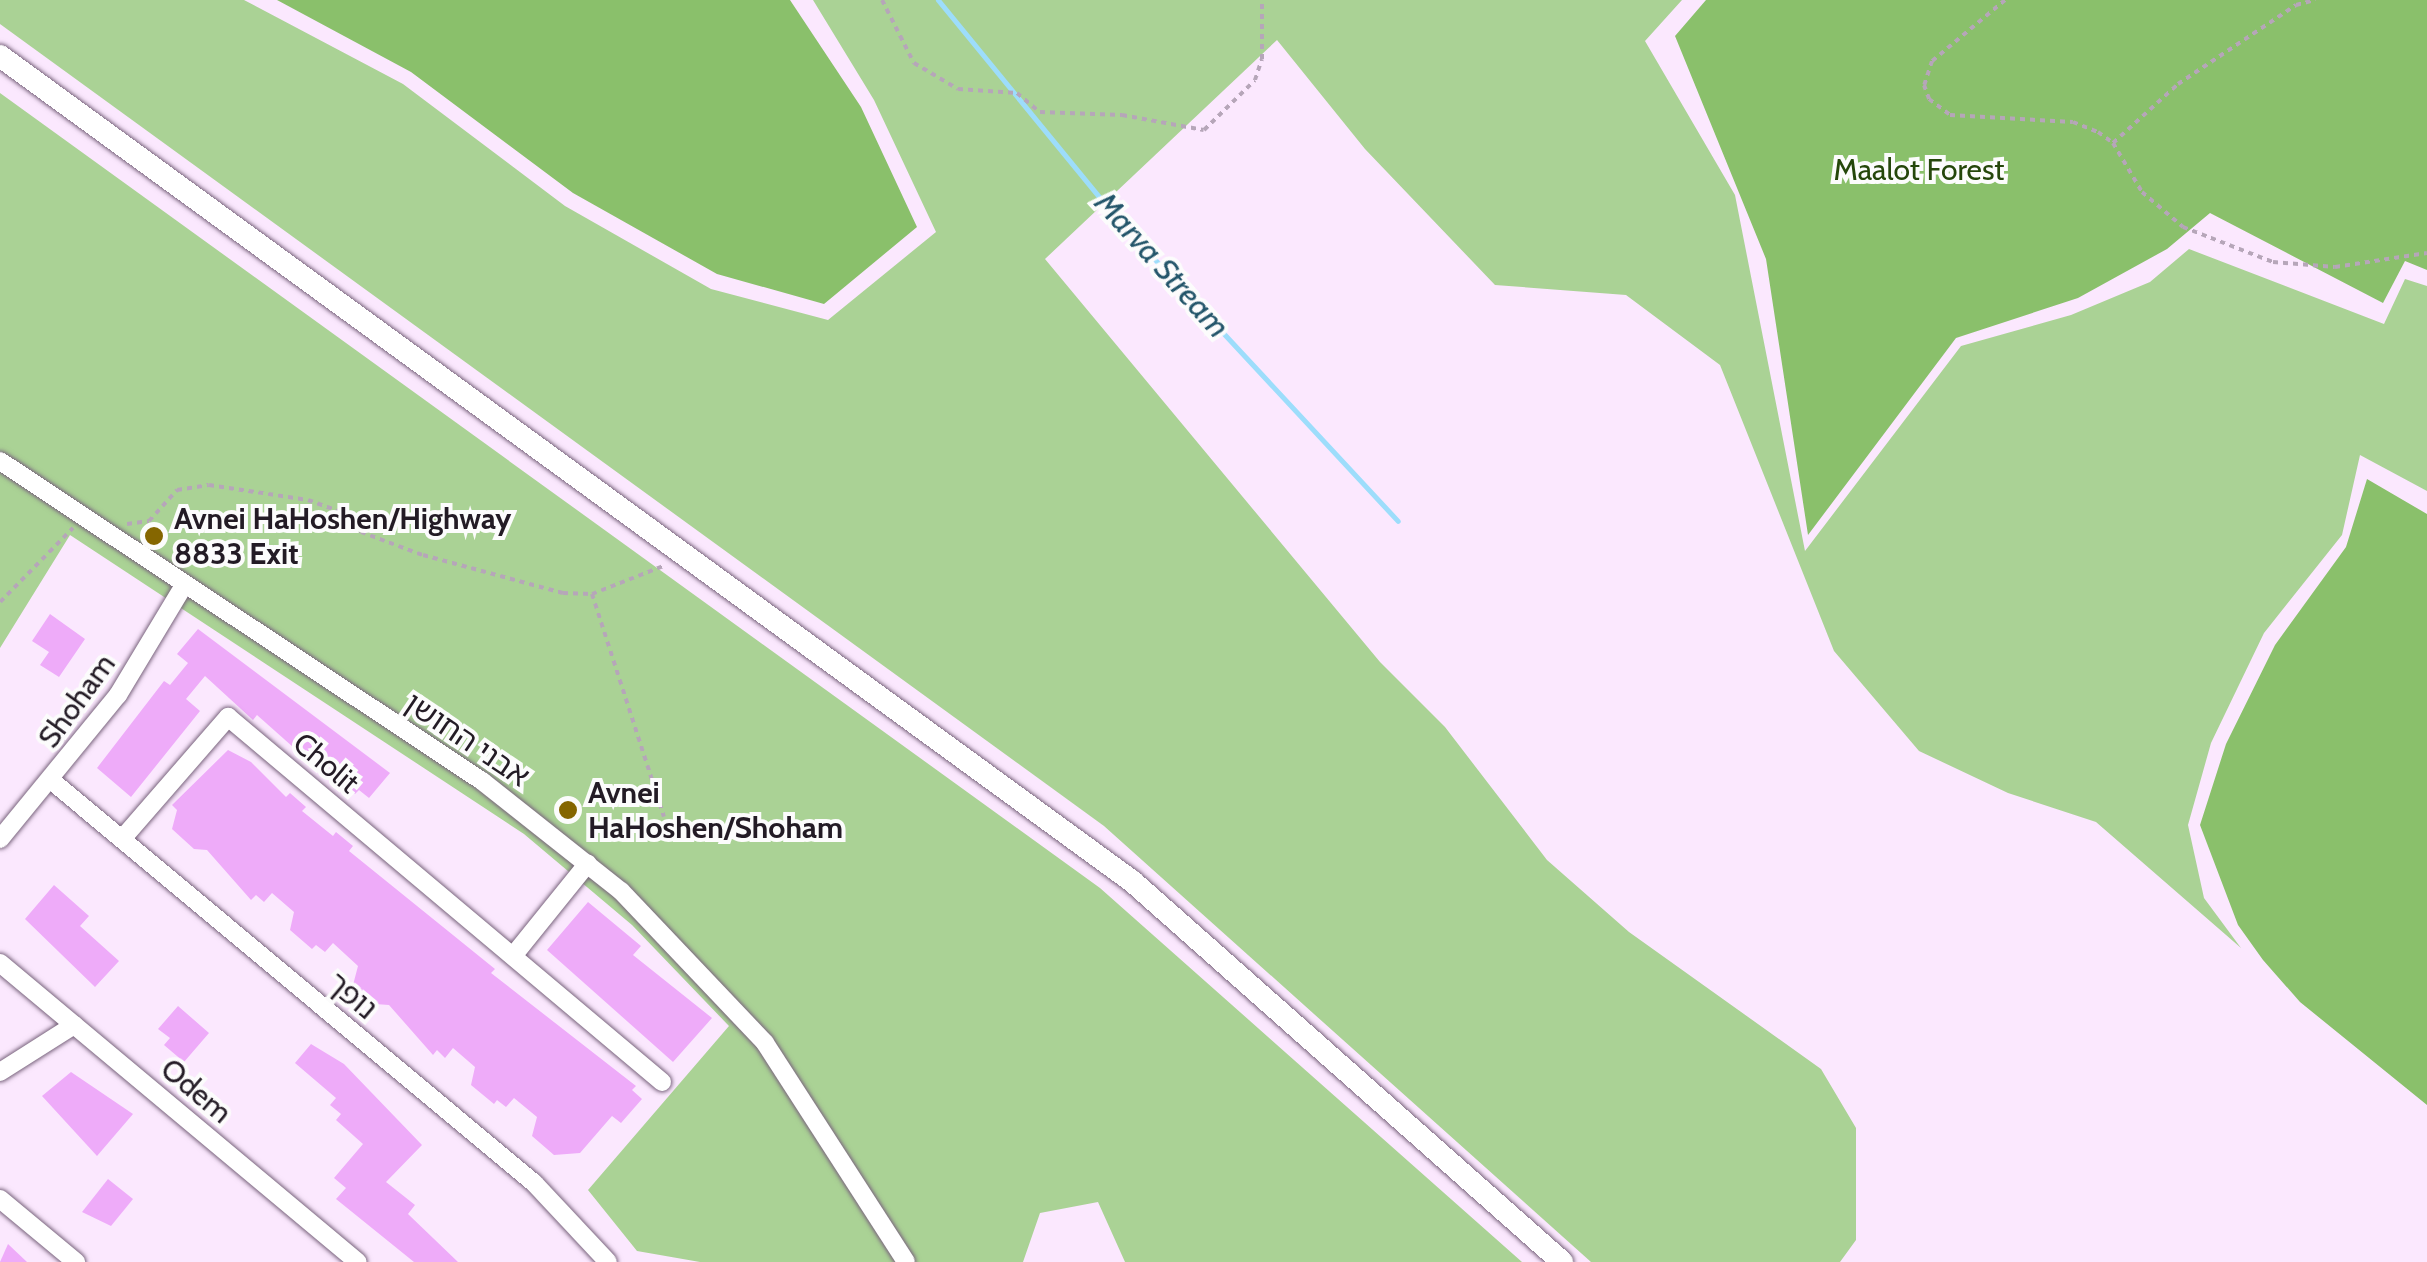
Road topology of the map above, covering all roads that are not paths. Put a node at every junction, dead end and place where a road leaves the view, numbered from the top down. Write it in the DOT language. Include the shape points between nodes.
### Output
graph roads {
  1 [pos="0,56"];
  2 [pos="0,462"];
  3 [pos="184,585"];
  4 [pos="52,781"];
  5 [pos="0,839"];
  6 [pos="122,839"];
  7 [pos="588,863"];
  8 [pos="512,956"];
  9 [pos="0,963"];
  10 [pos="74,1024"];
  11 [pos="0,1072"];
  12 [pos="662,1082"];
  13 [pos="0,1199"];
  14 [pos="76,1262"];
  15 [pos="357,1262"];
  16 [pos="608,1262"];
  17 [pos="906,1262"];
  18 [pos="1562,1262"];
  1 -- 18 [label="main road" via="1133,882"];
  2 -- 3 [label="street, אבני החושן"];
  3 -- 4 [label="street, Shoham" via="118,695"];
  3 -- 7 [label="street, אבני החושן" via="444,755"];
  4 -- 5 [label="street, Shoham"];
  4 -- 6 [label="street, נופך"];
  6 -- 8 [label="street, Cholit" via="228,717"];
  6 -- 16 [label="street, נופך" via="543,1192"];
  7 -- 8 [label="street"];
  7 -- 17 [label="street, אבני החושן" via="682,949 765,1043"];
  8 -- 12 [label="street, Cholit"];
  9 -- 10 [label="street, Odem"];
  10 -- 11 [label="street"];
  10 -- 15 [label="street, Odem"];
  13 -- 14 [label="street"];
}
